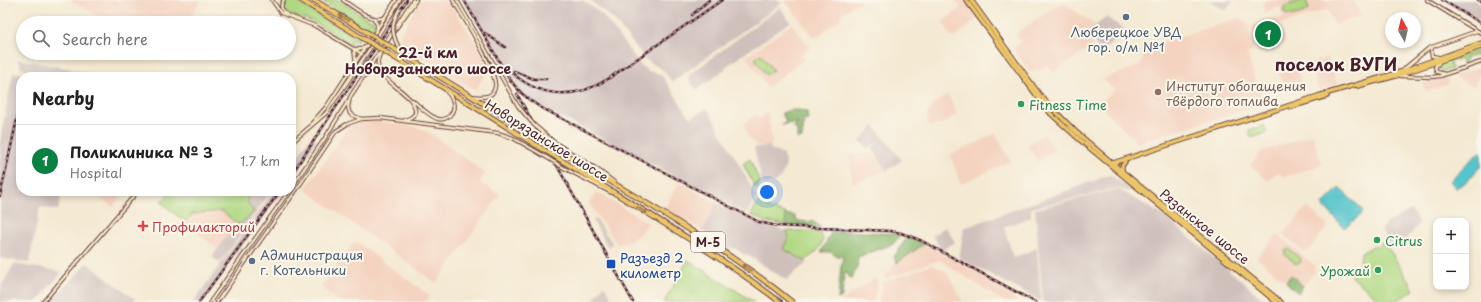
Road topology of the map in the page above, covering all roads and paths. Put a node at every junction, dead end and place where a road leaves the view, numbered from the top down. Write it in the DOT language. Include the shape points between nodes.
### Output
graph roads {
  1 [pos="272,0"];
  2 [pos="284,0"];
  3 [pos="299,0"];
  4 [pos="315,0"];
  5 [pos="343,0"];
  6 [pos="396,0"];
  7 [pos="400,0"];
  8 [pos="405,0"];
  9 [pos="413,0"];
  10 [pos="416,0"];
  11 [pos="453,0"];
  12 [pos="456,0"];
  13 [pos="966,0"];
  14 [pos="970,0"];
  15 [pos="1427,0"];
  16 [pos="288,16"];
  17 [pos="289,16"];
  18 [pos="386,16"];
  19 [pos="374,18"];
  20 [pos="296,19"];
  21 [pos="384,24"];
  22 [pos="1472,28"];
  23 [pos="377,31"];
  24 [pos="1477,31"];
  25 [pos="1481,33"];
  26 [pos="1470,34"];
  27 [pos="1481,43"];
  28 [pos="368,46"];
  29 [pos="1434,46"];
  30 [pos="1481,46"];
  31 [pos="1472,48"];
  32 [pos="354,49"];
  33 [pos="363,55"];
  34 [pos="406,56"];
  35 [pos="1444,58"];
  36 [pos="1481,62"];
  37 [pos="356,63"];
  38 [pos="1400,72"];
  39 [pos="1445,74"];
  40 [pos="1396,76"];
  41 [pos="385,77"];
  42 [pos="362,79"];
  43 [pos="444,88"];
  44 [pos="469,95"];
  45 [pos="350,97"];
  46 [pos="407,97"];
  47 [pos="332,102"];
  48 [pos="361,119"];
  49 [pos="404,121"];
  50 [pos="296,139"];
  51 [pos="1125,162"];
  52 [pos="1113,165"];
  53 [pos="1123,172"];
  54 [pos="296,181"];
  55 [pos="296,190"];
  56 [pos="134,196"];
  57 [pos="285,196"];
  58 [pos="292,196"];
  59 [pos="636,197"];
  60 [pos="627,201"];
  61 [pos="43,302"];
  62 [pos="210,302"];
  63 [pos="217,302"];
  64 [pos="780,302"];
  65 [pos="792,302"];
  66 [pos="1276,302"];
  67 [pos="1281,302"];
  1 -- 16 [label="main road" via="281,13"];
  2 -- 17 [label="main road" via="282,10"];
  3 -- 43 [label="highway, Новорязанское шоссе / М-5, bridge"];
  34 -- 4 [label="highway, Новорязанское шоссе / М-5, one-way, bridge"];
  5 -- 19 [label="main road"];
  6 -- 18 [label="main road"];
  7 -- 21 [label="main road"];
  8 -- 34 [label="main road, М-5, bridge" via="393,23 393,34"];
  9 -- 42 [label="main road"];
  10 -- 41 [label="main road" via="379,57 378,66"];
  11 -- 44 [label="main road, М-5" via="477,41 495,86 492,94 484,97"];
  12 -- 59 [label="main road, М-5, bridge" via="518,106 534,125 554,142"];
  13 -- 52 [label="main road" via="1047,109 1072,133"];
  14 -- 52 [label="main road" via="1040,95"];
  15 -- 22 [label="main road"];
  18 -- 19 [label="main road" via="380,20"];
  18 -- 21 [label="main road"];
  19 -- 23 [label="main road"];
  20 -- 32 [label="main road" via="315,26"];
  21 -- 23 [label="main road"];
  21 -- 33 [label="main road"];
  22 -- 24 [label="main road"];
  22 -- 26 [label="main road"];
  23 -- 28 [label="main road"];
  24 -- 25 [label="main road"];
  24 -- 26 [label="main road"];
  26 -- 29 [label="main road"];
  27 -- 31 [label="main road"];
  28 -- 32 [label="main road"];
  28 -- 33 [label="main road"];
  29 -- 35 [label="main road" via="1432,56"];
  29 -- 38 [label="main road"];
  30 -- 31 [label="main road"];
  31 -- 35 [label="main road"];
  32 -- 33 [label="main road"];
  32 -- 37 [label="main road"];
  33 -- 37 [label="main road"];
  33 -- 47 [label="main road"];
  34 -- 44 [label="highway, Новорязанское шоссе / М-5"];
  35 -- 38 [label="main road"];
  35 -- 39 [label="main road" via="1435,67 1437,72"];
  35 -- 40 [label="main road"];
  36 -- 39 [label="main road"];
  37 -- 47 [label="main road"];
  38 -- 52 [label="main road" via="1318,96"];
  39 -- 40 [label="main road" via="1432,77"];
  40 -- 51 [label="main road" via="1335,93"];
  41 -- 42 [label="main road" via="373,72"];
  41 -- 46 [label="main road"];
  42 -- 45 [label="main road"];
  43 -- 46 [label="main road, М-5" via="454,106 445,119 433,117"];
  43 -- 60 [label="highway, Новорязанское шоссе / М-5, bridge"];
  44 -- 59 [label="highway, Новорязанское шоссе / М-5, bridge"];
  45 -- 48 [label="main road" via="349,112"];
  45 -- 54 [label="main road"];
  46 -- 49 [label="main road" via="415,111 413,116"];
  47 -- 50 [label="main road" via="322,117"];
  48 -- 49 [label="main road"];
  48 -- 55 [label="main road" via="336,131"];
  49 -- 60 [label="main road, М-5, bridge" via="498,133 513,138 584,180"];
  51 -- 52 [label="main road"];
  51 -- 53 [label="main road"];
  52 -- 53 [label="main road, Рязанское шоссе"];
  52 -- 66 [label="main road, Рязанское шоссе"];
  53 -- 67 [label="main road, Рязанское шоссе"];
  56 -- 61 [label="main road"];
  57 -- 62 [label="main road"];
  58 -- 63 [label="main road"];
  65 -- 59 [label="highway, Новорязанское шоссе / М-5, one-way" via="740,263"];
  60 -- 64 [label="highway, Новорязанское шоссе / М-5, one-way" via="705,249"];
}
